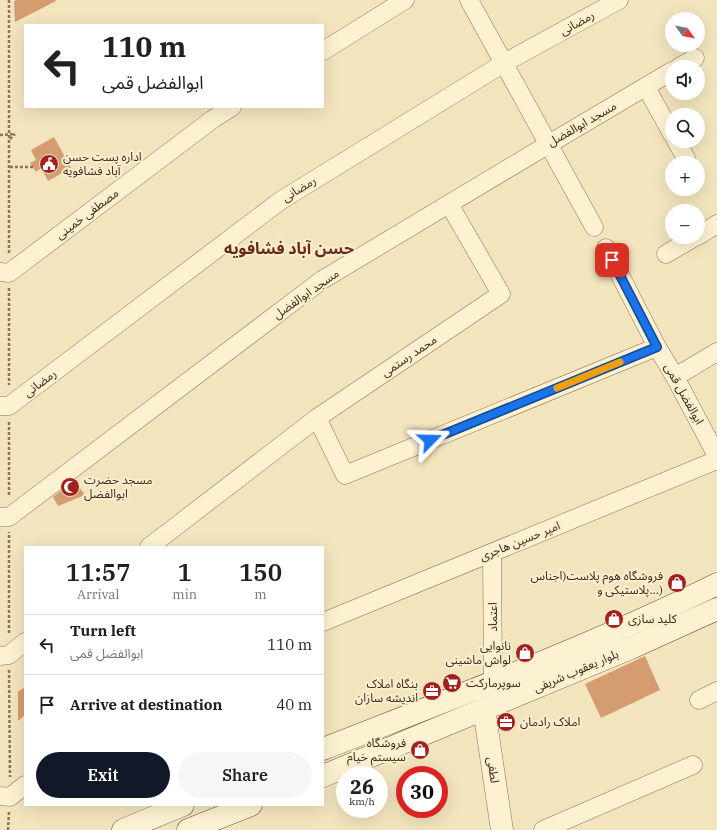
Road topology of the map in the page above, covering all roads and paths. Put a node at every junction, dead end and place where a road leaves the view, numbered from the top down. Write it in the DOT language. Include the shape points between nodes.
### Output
graph roads {
  1 [pos="405,0"];
  2 [pos="469,0"];
  3 [pos="619,0"];
  4 [pos="324,50"];
  5 [pos="695,58"];
  6 [pos="692,60"];
  7 [pos="504,63"];
  8 [pos="665,75"];
  9 [pos="646,87"];
  10 [pos="230,108"];
  11 [pos="665,121"];
  12 [pos="0,134"];
  13 [pos="10,139"];
  14 [pos="549,144"];
  15 [pos="10,167"];
  16 [pos="33,167"];
  17 [pos="449,204"];
  18 [pos="717,224"];
  19 [pos="594,228"];
  20 [pos="705,231"];
  21 [pos="683,244"];
  22 [pos="606,248"];
  23 [pos="666,254"];
  24 [pos="0,272"];
  25 [pos="657,347"];
  26 [pos="717,352"];
  27 [pos="675,377"];
  28 [pos="0,406"];
  29 [pos="317,418"];
  30 [pos="717,456"];
  31 [pos="717,460"];
  32 [pos="0,517"];
  33 [pos="150,546"];
  34 [pos="492,553"];
  35 [pos="717,584"];
  36 [pos="717,610"];
  37 [pos="324,622"];
  38 [pos="24,643"];
  39 [pos="0,656"];
  40 [pos="493,682"];
  41 [pos="717,691"];
  42 [pos="699,700"];
  43 [pos="484,710"];
  44 [pos="324,749"];
  45 [pos="692,765"];
  46 [pos="324,776"];
  47 [pos="24,786"];
  48 [pos="0,796"];
  49 [pos="182,806"];
  50 [pos="248,806"];
  51 [pos="159,823"];
  52 [pos="124,830"];
  53 [pos="188,830"];
  54 [pos="502,830"];
  55 [pos="543,830"];
  1 -- 4 [label="street"];
  2 -- 7 [label="street"];
  3 -- 7 [label="street, رمضانی"];
  5 -- 6 [label="street"];
  7 -- 14 [label="street"];
  7 -- 28 [label="street, رمضانی" via="280,201 9,406"];
  8 -- 9 [label="street, مسجد ابوالفضل"];
  9 -- 11 [label="street"];
  9 -- 14 [label="street, مسجد ابوالفضل"];
  10 -- 24 [label="street, مصطفی خمینی" via="9,273"];
  12 -- 13 [label="path, bridge" via="15,134"];
  14 -- 17 [label="street, مسجد ابوالفضل"];
  14 -- 19 [label="street"];
  15 -- 16 [label="path"];
  17 -- 29 [label="street, محمد رستمی" via="502,294"];
  17 -- 32 [label="street, مسجد ابوالفضل" via="322,280 9,517"];
  18 -- 20 [label="street"];
  21 -- 23 [label="street"];
  22 -- 25 [label="street, ابوالفضل قمی"];
  25 -- 27 [label="street, ابوالفضل قمی"];
  25 -- 29 [label="street" via="345,475"];
  26 -- 27 [label="street"];
  27 -- 30 [label="street, ابوالفضل قمی"];
  29 -- 33 [label="street, محمد رستمی"];
  31 -- 34 [label="street, امیر حسین هاجری"];
  34 -- 37 [label="street, امیر حسین هاجری"];
  34 -- 40 [label="street, اعتماد"];
  35 -- 40 [label="main road, بلوار یعقوب شریفی"];
  36 -- 43 [label="main road, بلوار یعقوب شریفی"];
  38 -- 39 [label="street" via="9,655"];
  40 -- 43 [label="main road"];
  40 -- 44 [label="main road, بلوار یعقوب شریفی"];
  41 -- 42 [label="street"];
  43 -- 46 [label="main road, بلوار یعقوب شریفی"];
  43 -- 54 [label="main road, لطفی"];
  45 -- 55 [label="street"];
  47 -- 48 [label="street" via="10,797"];
  49 -- 51 [label="main road"];
  50 -- 53 [label="main road"];
  51 -- 52 [label="main road"];
}
